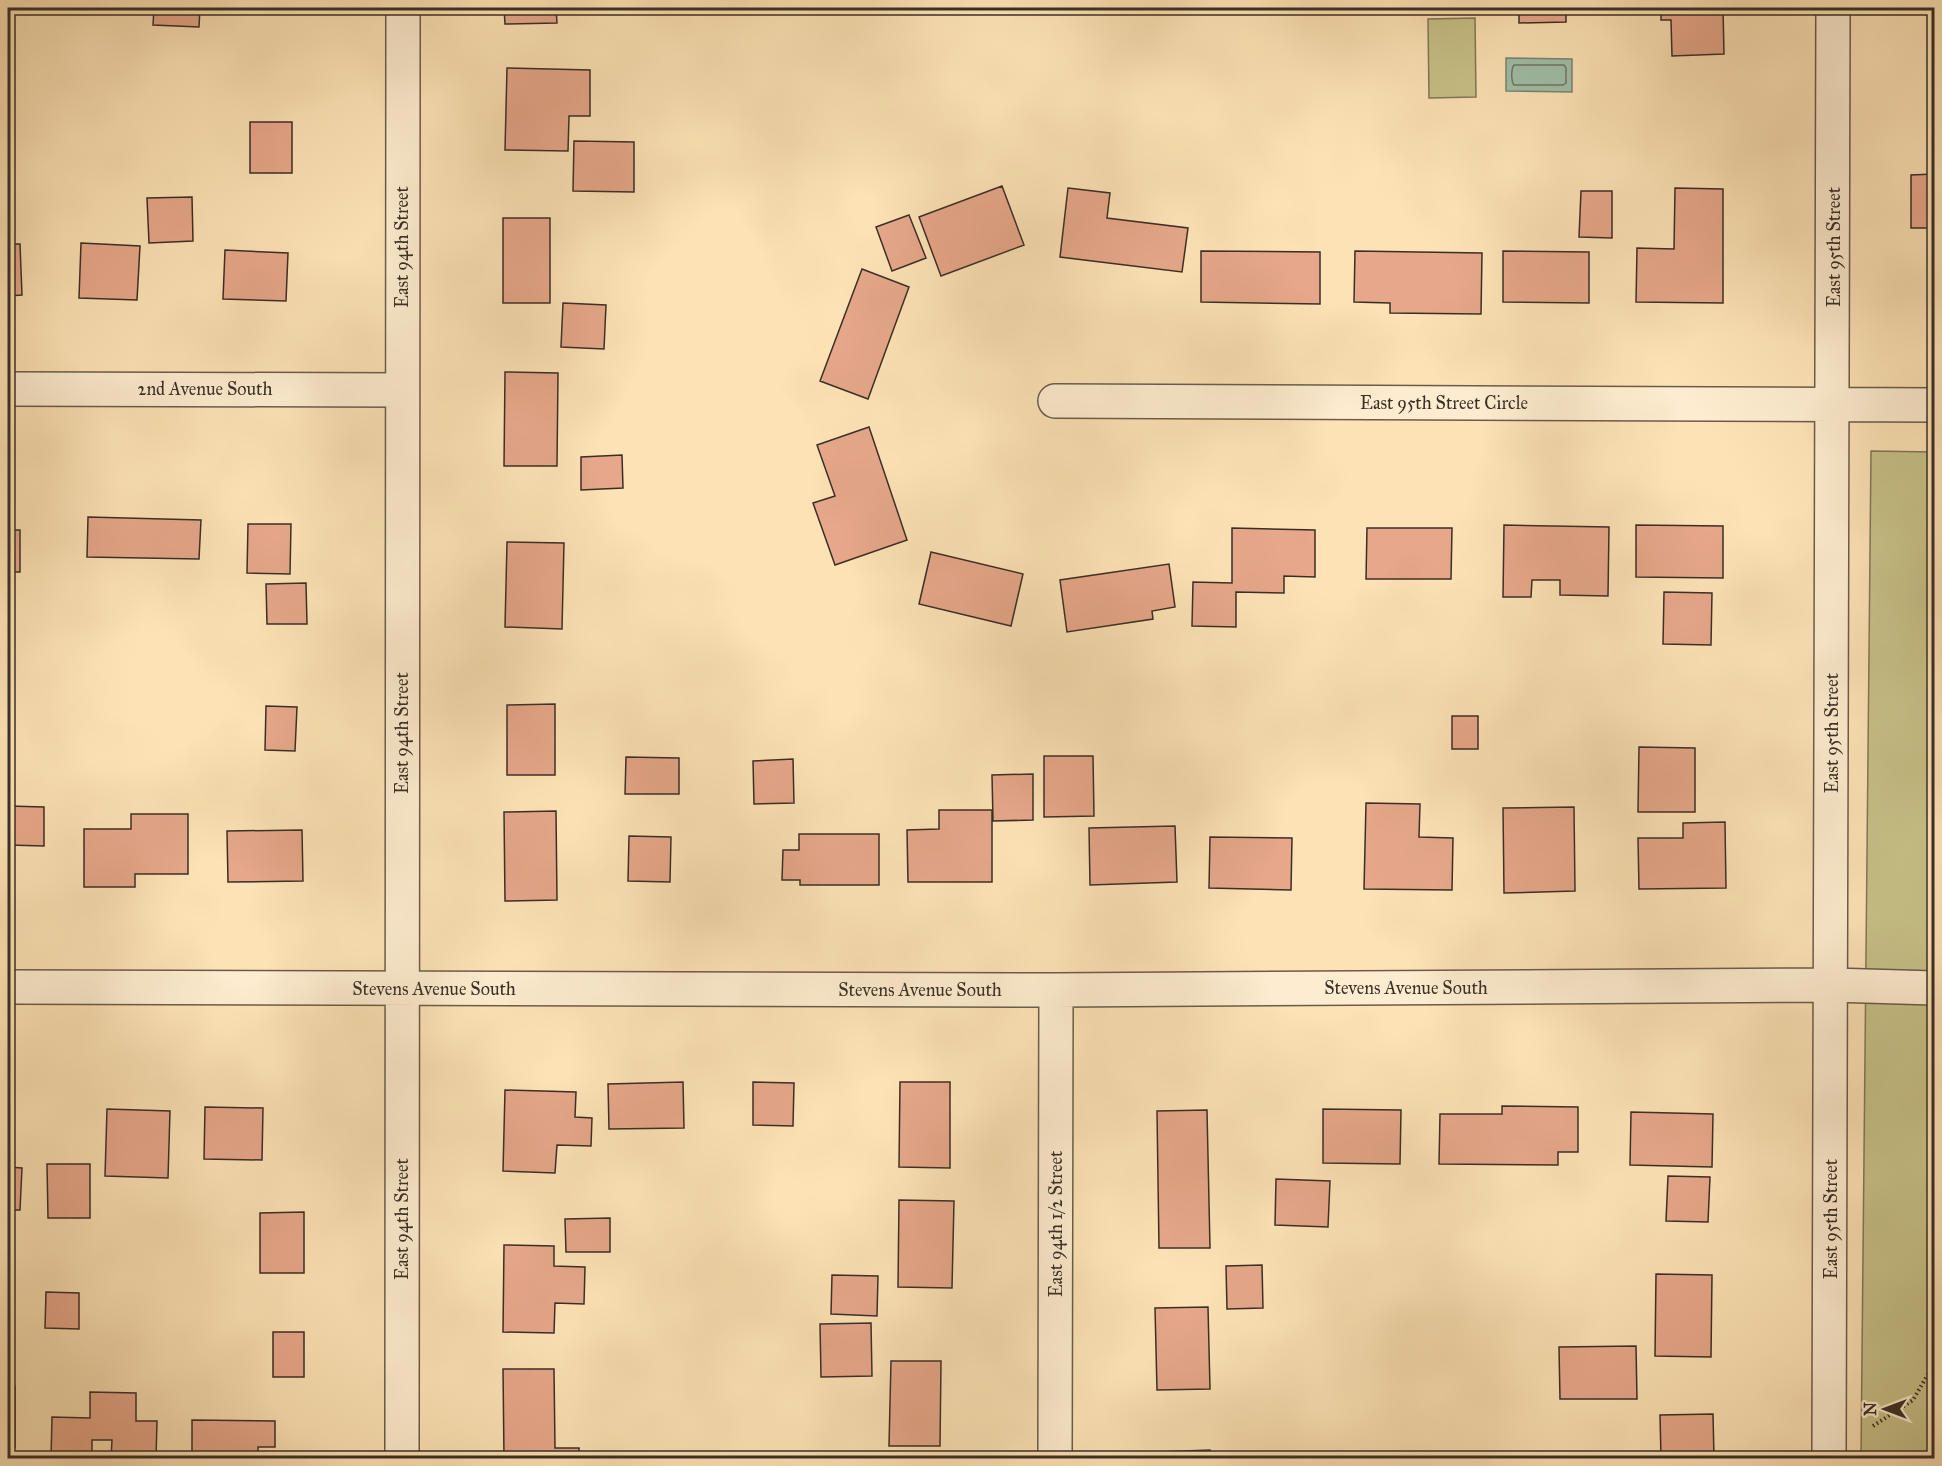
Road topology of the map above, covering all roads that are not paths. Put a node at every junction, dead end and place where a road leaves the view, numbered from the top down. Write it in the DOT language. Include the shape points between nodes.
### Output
graph roads {
  1 [pos="403,8"];
  2 [pos="1833,8"];
  3 [pos="8,389"];
  4 [pos="402,390"];
  5 [pos="1055,401"];
  6 [pos="1834,404"];
  7 [pos="1935,405"];
  8 [pos="1832,985"];
  9 [pos="8,987"];
  10 [pos="402,988"];
  11 [pos="1935,988"];
  12 [pos="1056,990"];
  13 [pos="402,1458"];
  14 [pos="1055,1458"];
  15 [pos="1829,1458"];
  1 -- 4 [label="street, East 94th Street"];
  2 -- 6 [label="street, East 95th Street"];
  3 -- 4 [label="street, 2nd Avenue South"];
  4 -- 10 [label="street, East 94th Street"];
  5 -- 6 [label="street, East 95th Street Circle"];
  6 -- 7 [label="street"];
  6 -- 8 [label="street, East 95th Street"];
  8 -- 11 [label="street, Stevens Avenue South"];
  8 -- 12 [label="street, Stevens Avenue South"];
  8 -- 15 [label="street, East 95th Street"];
  9 -- 10 [label="street, Stevens Avenue South"];
  10 -- 12 [label="street, Stevens Avenue South"];
  10 -- 13 [label="street, East 94th Street"];
  12 -- 14 [label="street, East 94th 1/2 Street"];
}
